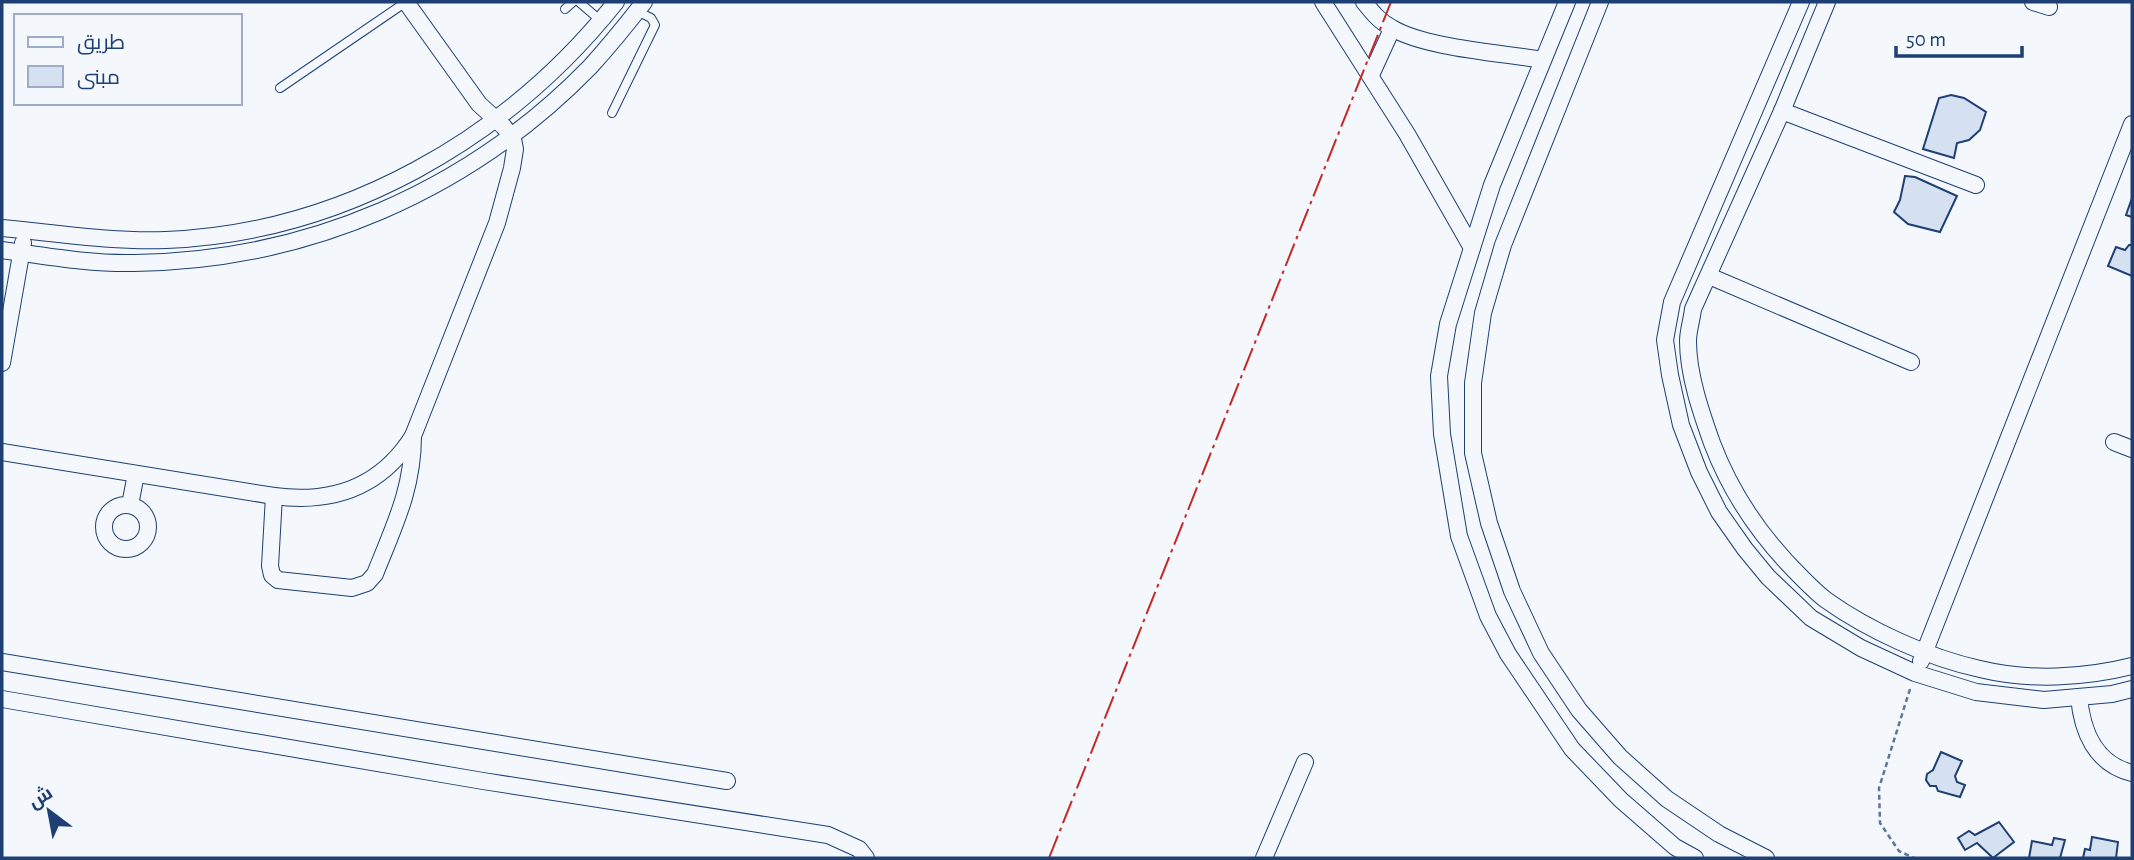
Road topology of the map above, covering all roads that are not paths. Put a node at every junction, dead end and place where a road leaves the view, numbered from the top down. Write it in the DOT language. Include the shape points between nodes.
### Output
graph roads {
  1 [pos="406,2"];
  2 [pos="573,2"];
  3 [pos="579,2"];
  4 [pos="616,2"];
  5 [pos="1323,2"];
  6 [pos="1364,2"];
  7 [pos="1567,2"];
  8 [pos="1600,2"];
  9 [pos="1801,2"];
  10 [pos="1827,2"];
  11 [pos="2033,2"];
  12 [pos="641,6"];
  13 [pos="2049,7"];
  14 [pos="565,9"];
  15 [pos="601,20"];
  16 [pos="1558,24"];
  17 [pos="1392,29"];
  18 [pos="1586,37"];
  19 [pos="1543,60"];
  20 [pos="1371,75"];
  21 [pos="280,88"];
  22 [pos="1782,111"];
  23 [pos="612,113"];
  24 [pos="496,120"];
  25 [pos="2132,124"];
  26 [pos="511,135"];
  27 [pos="1976,185"];
  28 [pos="2,228"];
  29 [pos="26,230"];
  30 [pos="1472,248"];
  31 [pos="2,250"];
  32 [pos="22,253"];
  33 [pos="1709,276"];
  34 [pos="1911,362"];
  35 [pos="2,363"];
  36 [pos="413,436"];
  37 [pos="2114,442"];
  38 [pos="2132,450"];
  39 [pos="2,452"];
  40 [pos="136,474"];
  41 [pos="274,496"];
  42 [pos="130,505"];
  43 [pos="1925,651"];
  44 [pos="2,662"];
  45 [pos="2132,666"];
  46 [pos="1915,673"];
  47 [pos="2132,689"];
  48 [pos="2079,697"];
  49 [pos="2,699"];
  50 [pos="1305,762"];
  51 [pos="2132,774"];
  52 [pos="727,781"];
  53 [pos="866,858"];
  54 [pos="1264,858"];
  55 [pos="1695,858"];
  56 [pos="1766,858"];
  1 -- 21 [label="lane"];
  1 -- 24 [label="street" via="479,104"];
  2 -- 14 [label="lane"];
  3 -- 15 [label="lane"];
  4 -- 15 [label="street"];
  5 -- 20 [label="street"];
  6 -- 17 [label="street"];
  7 -- 16 [label="street"];
  8 -- 18 [label="street"];
  9 -- 46 [label="street" via="1672,302 1665,340 1670,375 1681,425 1699,472 1719,513 1768,577 1811,618"];
  10 -- 22 [label="street"];
  11 -- 13 [label="street"];
  12 -- 23 [label="lane" via="655,25"];
  12 -- 26 [label="street" via="564,92"];
  15 -- 24 [label="street"];
  16 -- 18 [label="street"];
  16 -- 19 [label="street"];
  17 -- 19 [label="street" via="1444,44"];
  17 -- 20 [label="street"];
  18 -- 56 [label="street" via="1503,245 1483,313 1474,383 1473,453 1489,523 1512,591 1541,653 1579,710 1620,757 1667,799"];
  19 -- 30 [label="street" via="1492,185"];
  20 -- 30 [label="street"];
  22 -- 27 [label="street"];
  22 -- 33 [label="street"];
  24 -- 26 [label="street"];
  24 -- 29 [label="street" via="402,177 337,205 270,226 166,240 96,239"];
  25 -- 43 [label="street"];
  26 -- 32 [label="street" via="413,197 346,227 276,247 204,259 132,263"];
  26 -- 36 [label="street" via="515,149 497,223"];
  28 -- 29 [label="street"];
  29 -- 32 [label="street"];
  30 -- 55 [label="street" via="1448,324 1440,376 1442,434 1459,536 1508,654 1572,749 1675,847"];
  31 -- 32 [label="street"];
  32 -- 35 [label="street"];
  33 -- 34 [label="street"];
  33 -- 43 [label="street" via="1693,309 1688,340 1703,418 1739,501 1785,561 1825,599 1872,628"];
  36 -- 41 [label="street" via="393,464 365,483 321,497"];
  36 -- 41 [label="street" via="413,463 404,499 375,574 367,583 352,588 278,580 272,575"];
  37 -- 38 [label="street"];
  39 -- 40 [label="street"];
  40 -- 41 [label="street"];
  40 -- 42 [label="street"];
  43 -- 45 [label="street" via="1980,670 2044,677"];
  43 -- 46 [label="street"];
  44 -- 52 [label="street"];
  46 -- 48 [label="street" via="1976,692 2044,700"];
  47 -- 48 [label="street"];
  48 -- 51 [label="street" via="2081,721 2091,743 2107,761"];
  49 -- 53 [label="street" via="828,835 859,849"];
  50 -- 54 [label="street"];
}
